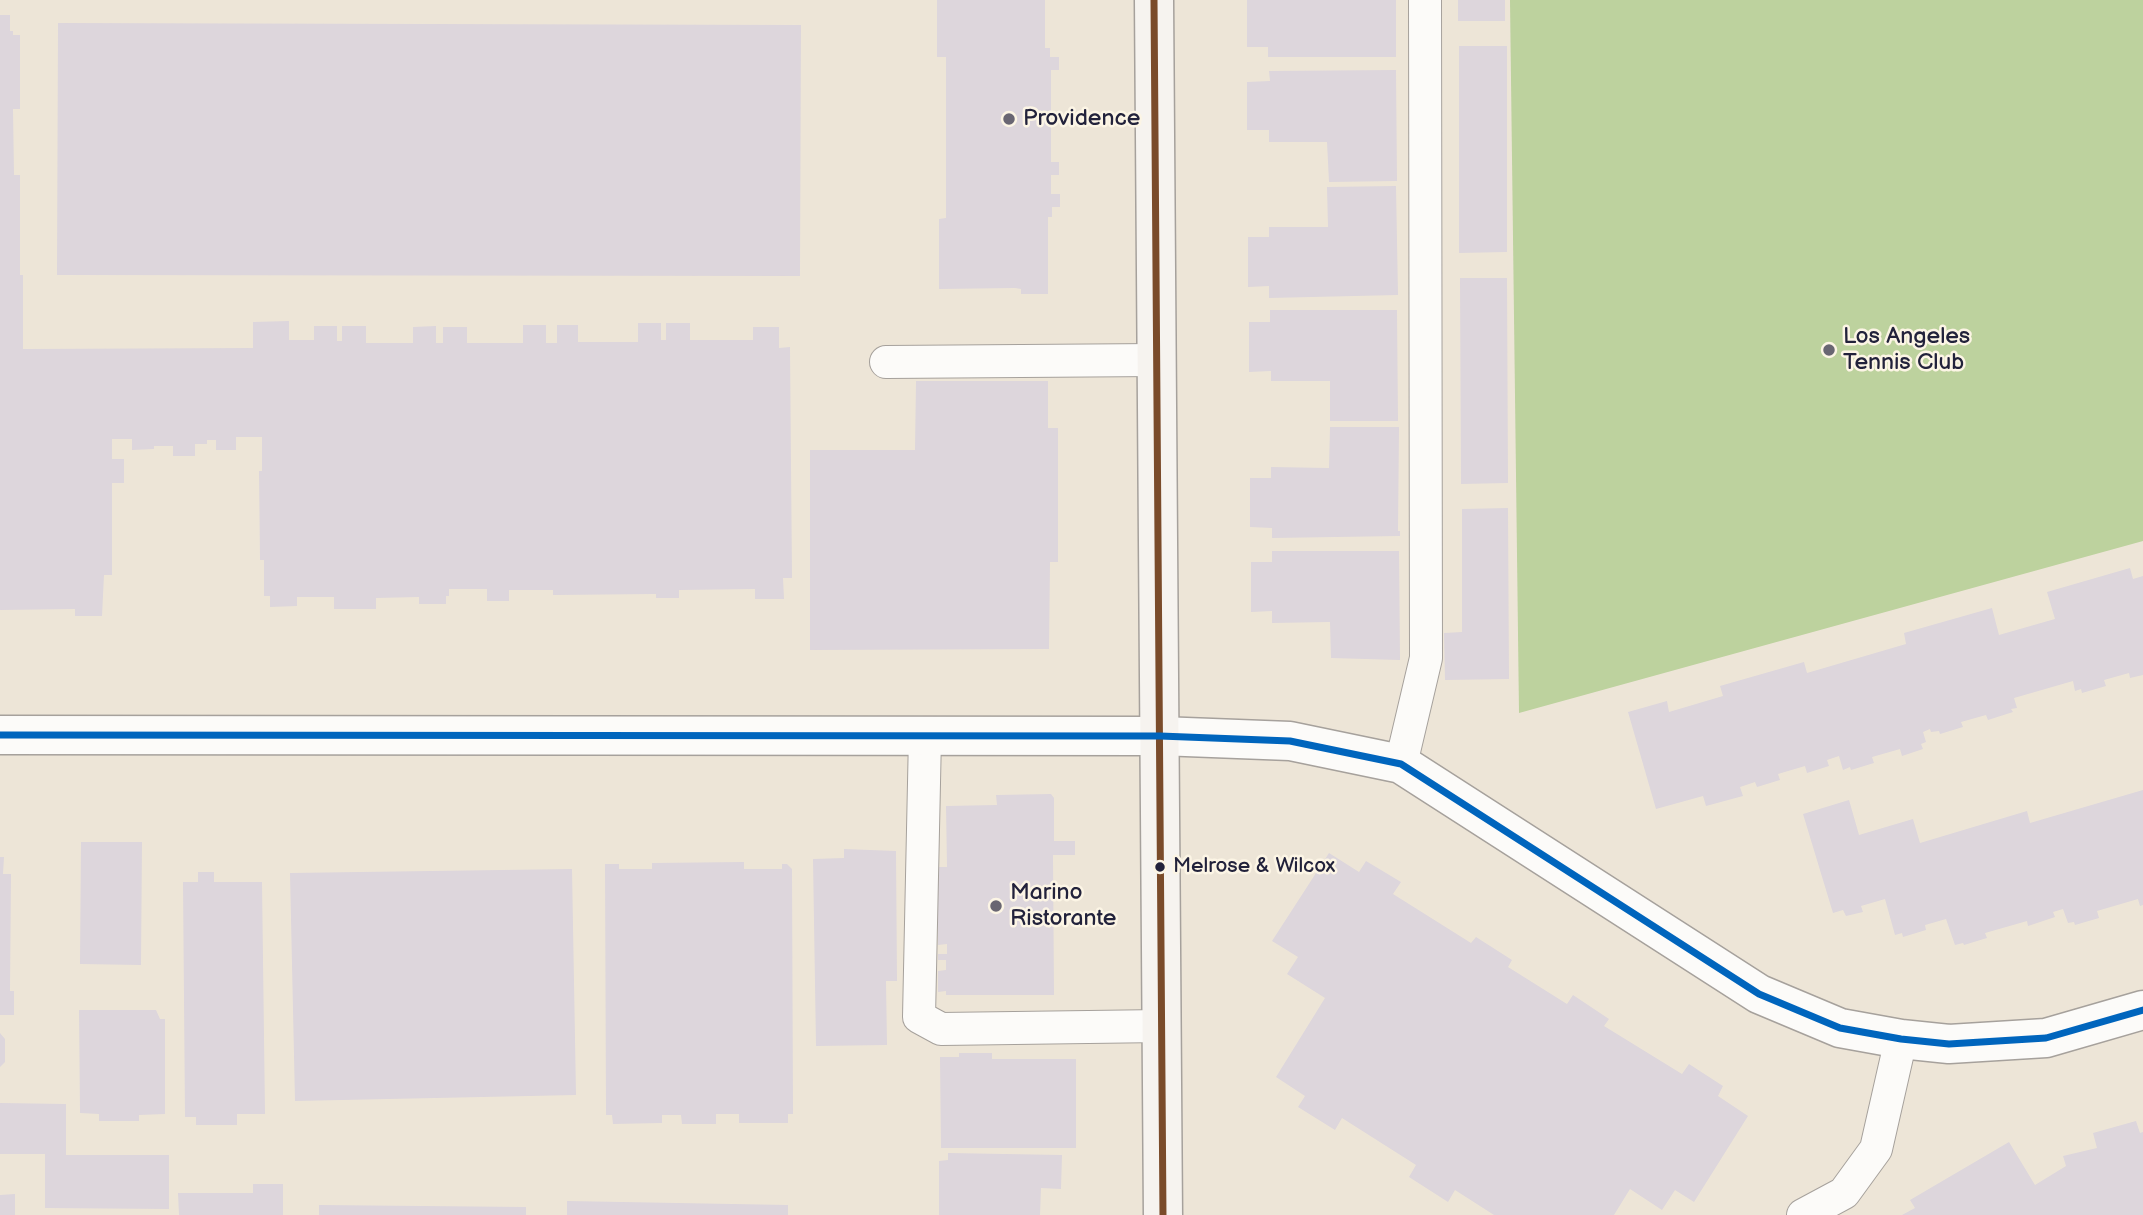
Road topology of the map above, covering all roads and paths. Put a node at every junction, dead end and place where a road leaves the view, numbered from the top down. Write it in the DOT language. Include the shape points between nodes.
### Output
graph roads {
  1 [pos="1154,0"];
  2 [pos="1425,0"];
  3 [pos="1157,360"];
  4 [pos="886,362"];
  5 [pos="0,734"];
  6 [pos="925,736"];
  7 [pos="1160,736"];
  8 [pos="1401,764"];
  9 [pos="2143,1010"];
  10 [pos="1162,1026"];
  11 [pos="1901,1040"];
  12 [pos="1163,1215"];
  13 [pos="1803,1215"];
  1 -- 3 [label="main road"];
  2 -- 8 [label="lane" via="1426,658"];
  3 -- 4 [label="lane"];
  3 -- 7 [label="main road"];
  5 -- 6 [label="street"];
  6 -- 7 [label="street"];
  6 -- 10 [label="lane" via="919,1017 941,1029"];
  7 -- 8 [label="street" via="1290,741"];
  7 -- 10 [label="main road"];
  8 -- 11 [label="street" via="1759,994 1840,1028"];
  9 -- 11 [label="street" via="2046,1038 1949,1044"];
  10 -- 12 [label="main road"];
  11 -- 13 [label="lane" via="1876,1149 1844,1193"];
}
